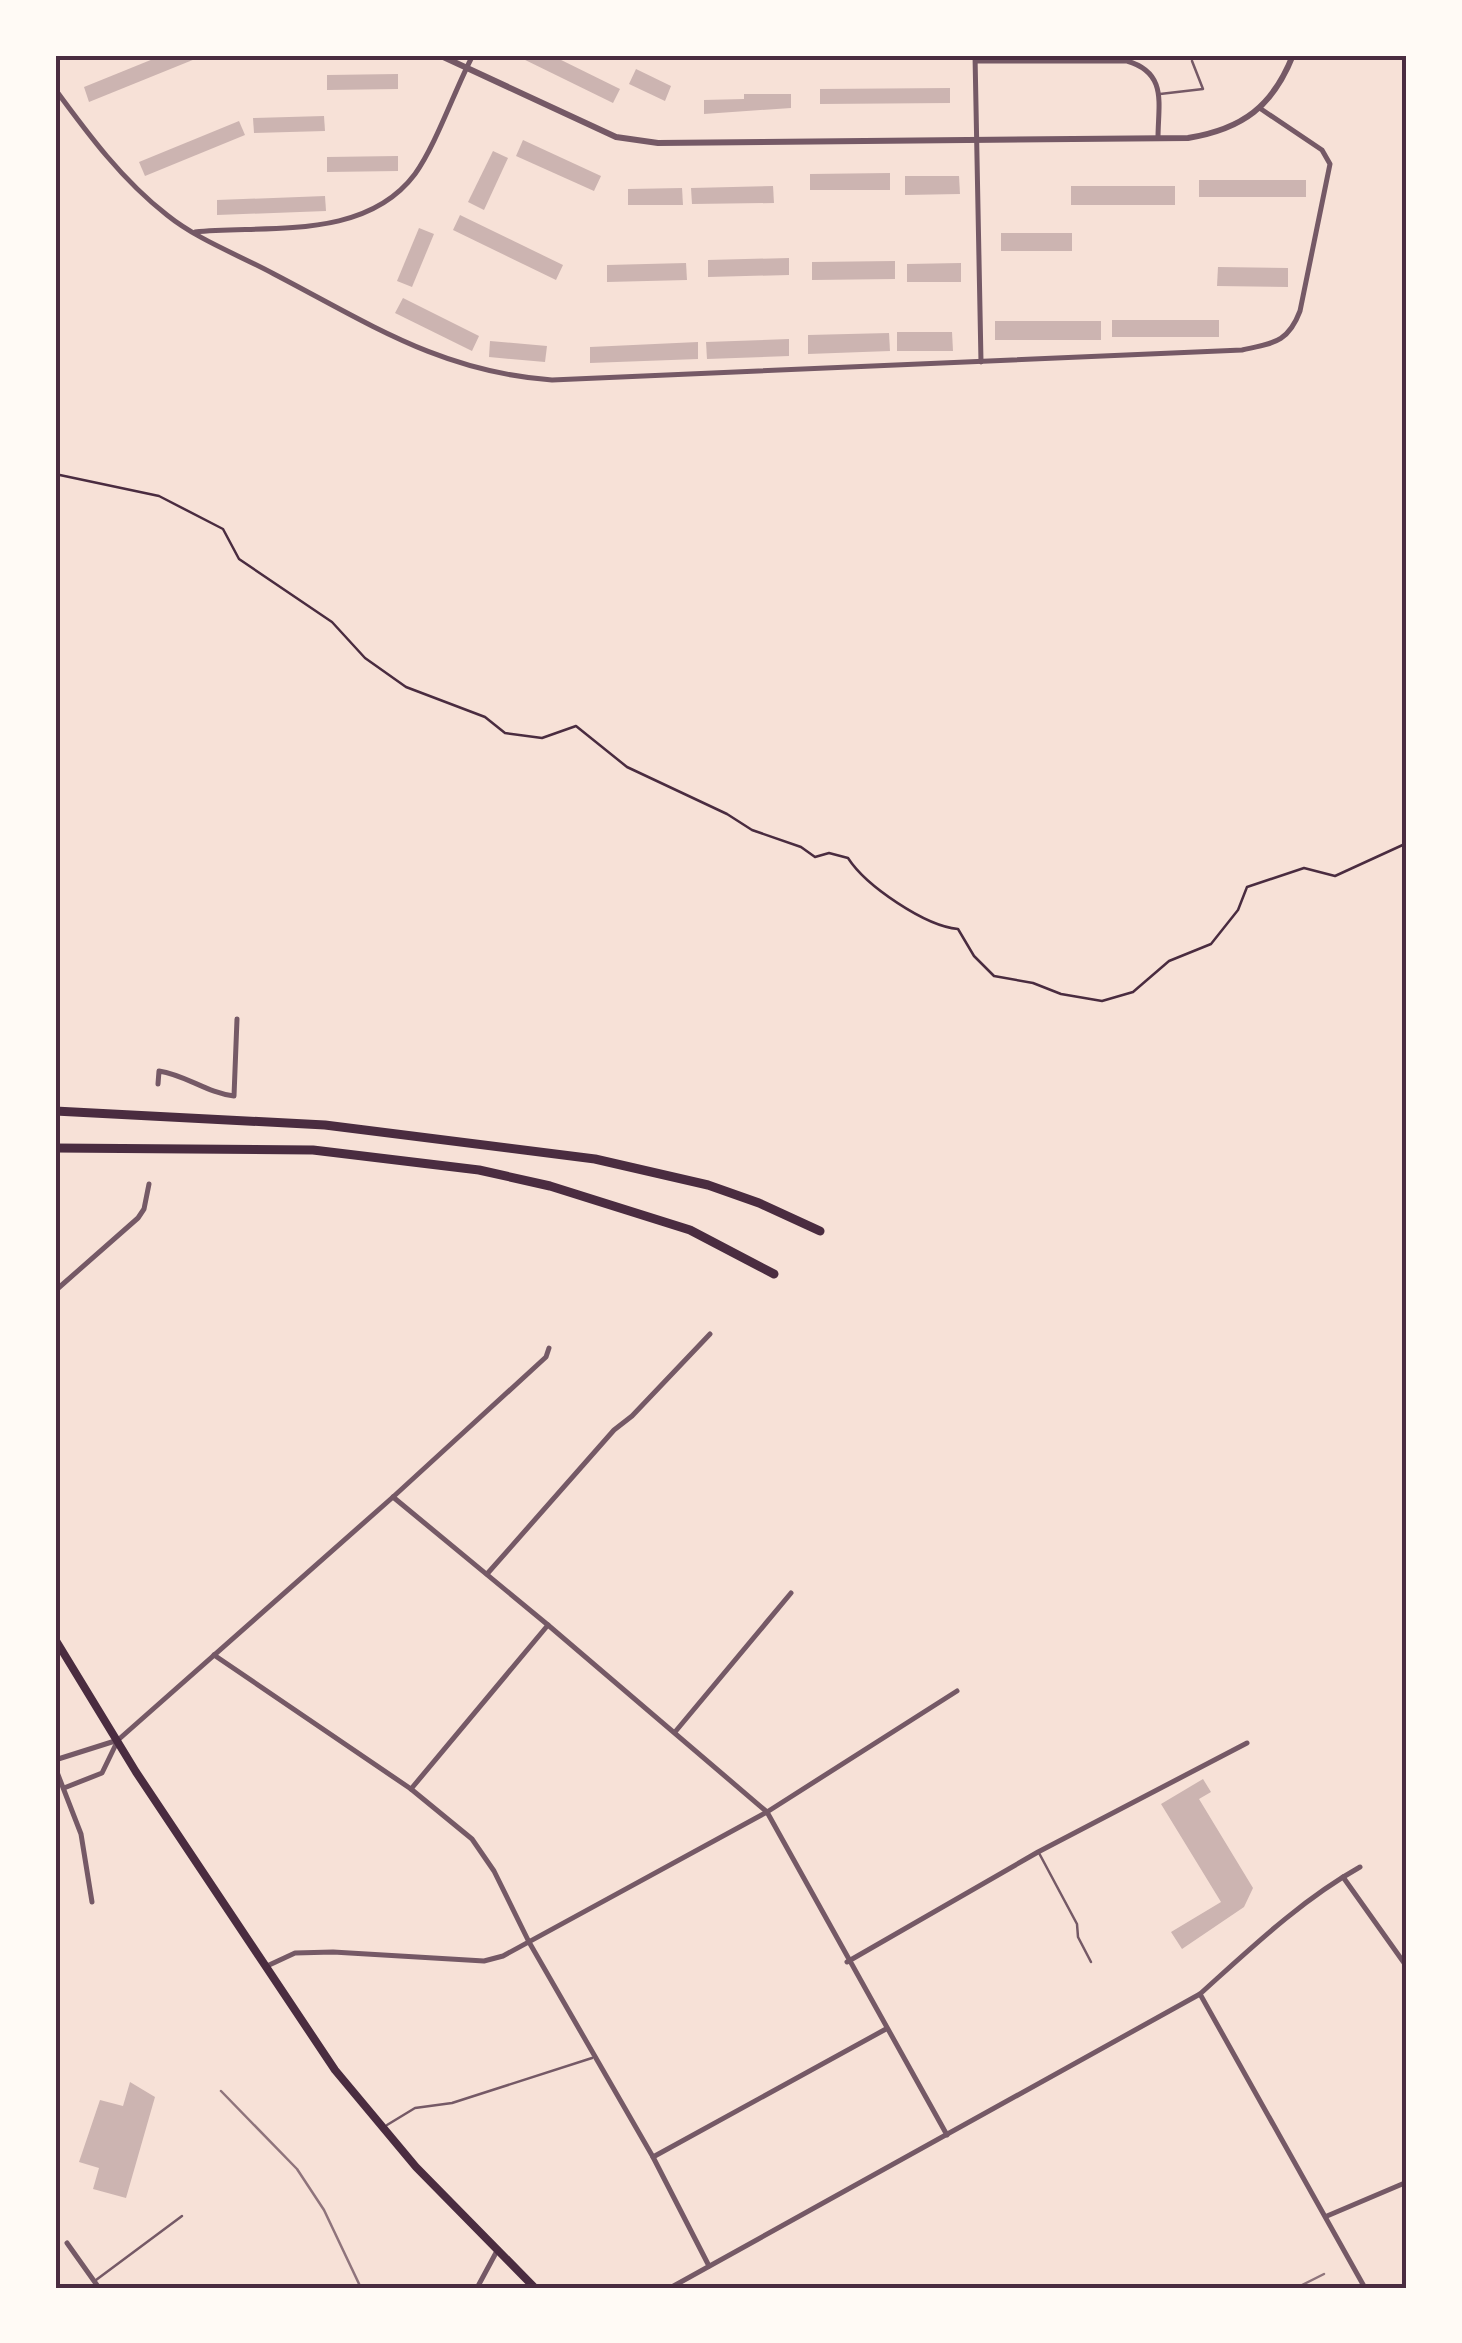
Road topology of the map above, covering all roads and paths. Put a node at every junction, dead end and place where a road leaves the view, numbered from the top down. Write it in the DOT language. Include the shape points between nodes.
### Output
graph roads {
  1 [pos="439,55"];
  2 [pos="473,55"];
  3 [pos="1293,55"];
  4 [pos="975,58"];
  5 [pos="1019,58"];
  6 [pos="1192,60"];
  7 [pos="466,67"];
  8 [pos="55,88"];
  9 [pos="1158,94"];
  10 [pos="1262,109"];
  11 [pos="1158,138"];
  12 [pos="977,139"];
  13 [pos="192,232"];
  14 [pos="981,362"];
  15 [pos="55,474"];
  16 [pos="1407,844"];
  17 [pos="238,1020"];
  18 [pos="158,1084"];
  19 [pos="55,1111"];
  20 [pos="55,1148"];
  21 [pos="149,1184"];
  22 [pos="820,1231"];
  23 [pos="774,1274"];
  24 [pos="55,1291"];
  25 [pos="710,1334"];
  26 [pos="548,1348"];
  27 [pos="393,1498"];
  28 [pos="487,1574"];
  29 [pos="791,1592"];
  30 [pos="548,1625"];
  31 [pos="55,1639"];
  32 [pos="214,1655"];
  33 [pos="957,1691"];
  34 [pos="675,1732"];
  35 [pos="118,1740"];
  36 [pos="1247,1743"];
  37 [pos="55,1760"];
  38 [pos="55,1767"];
  39 [pos="64,1788"];
  40 [pos="411,1789"];
  41 [pos="766,1812"];
  42 [pos="1038,1852"];
  43 [pos="1360,1866"];
  44 [pos="1342,1877"];
  45 [pos="92,1902"];
  46 [pos="530,1942"];
  47 [pos="848,1962"];
  48 [pos="1092,1962"];
  49 [pos="268,1966"];
  50 [pos="1407,1967"];
  51 [pos="1200,1994"];
  52 [pos="886,2028"];
  53 [pos="596,2058"];
  54 [pos="381,2128"];
  55 [pos="947,2136"];
  56 [pos="652,2156"];
  57 [pos="1407,2182"];
  58 [pos="182,2216"];
  59 [pos="1326,2216"];
  60 [pos="67,2243"];
  61 [pos="498,2249"];
  62 [pos="710,2266"];
  63 [pos="94,2281"];
  64 [pos="99,2288"];
  65 [pos="477,2288"];
  66 [pos="535,2288"];
  67 [pos="670,2288"];
  68 [pos="1364,2288"];
  1 -- 7 [label="street"];
  2 -- 7 [label="street"];
  3 -- 10 [label="street"];
  4 -- 5 [label="street"];
  4 -- 12 [label="street"];
  5 -- 9 [label="street" via="1127,61 1150,72"];
  6 -- 9 [label="lane" via="1203,89"];
  7 -- 12 [label="street" via="616,137 658,143"];
  7 -- 13 [label="street" via="414,175 376,206 321,224"];
  8 -- 13 [label="street" via="131,182"];
  9 -- 11 [label="street"];
  10 -- 11 [label="street" via="1212,134"];
  10 -- 14 [label="street" via="1322,150 1330,164 1300,311 1282,339 1242,350"];
  11 -- 12 [label="street"];
  12 -- 14 [label="street"];
  13 -- 14 [label="street" via="396,338 498,374 584,380"];
  15 -- 16 [label="path" via="159,496 224,530 238,559 318,612 406,688 486,716 506,733 542,738 576,726 627,767 752,830 815,856 848,858 859,875 913,912 939,928 958,929 994,976 1102,1000 1132,992 1169,961 1211,944 1247,888 1304,868 1335,876"];
  17 -- 18 [label="street" via="234,1096 159,1071"];
  19 -- 22 [label="highway" via="325,1125 595,1158 708,1185"];
  20 -- 23 [label="highway" via="313,1150 479,1170 690,1230"];
  21 -- 24 [label="street" via="138,1218"];
  25 -- 28 [label="street"];
  26 -- 27 [label="street" via="546,1357"];
  27 -- 28 [label="street"];
  27 -- 32 [label="street"];
  28 -- 30 [label="street"];
  29 -- 34 [label="street"];
  30 -- 34 [label="street"];
  30 -- 40 [label="street"];
  31 -- 35 [label="main road"];
  32 -- 35 [label="street"];
  32 -- 40 [label="street"];
  33 -- 41 [label="street"];
  34 -- 41 [label="street"];
  35 -- 37 [label="street"];
  35 -- 39 [label="street" via="102,1773"];
  35 -- 49 [label="main road"];
  36 -- 42 [label="street"];
  38 -- 39 [label="street"];
  39 -- 45 [label="street" via="81,1834"];
  40 -- 46 [label="street" via="472,1839"];
  41 -- 46 [label="street"];
  41 -- 47 [label="street"];
  42 -- 47 [label="street"];
  42 -- 48 [label="lane"];
  43 -- 44 [label="street"];
  44 -- 50 [label="street"];
  44 -- 51 [label="street"];
  46 -- 49 [label="street" via="484,1962 333,1952 295,1954"];
  46 -- 53 [label="street"];
  47 -- 52 [label="street"];
  49 -- 54 [label="main road"];
  51 -- 55 [label="street"];
  51 -- 59 [label="street"];
  52 -- 55 [label="street"];
  52 -- 56 [label="street"];
  53 -- 54 [label="lane" via="452,2103 415,2108"];
  53 -- 56 [label="street"];
  54 -- 61 [label="main road"];
  55 -- 62 [label="street"];
  56 -- 62 [label="street"];
  57 -- 59 [label="street"];
  58 -- 63 [label="lane"];
  59 -- 68 [label="street"];
  60 -- 63 [label="street"];
  61 -- 65 [label="street"];
  61 -- 66 [label="main road"];
  62 -- 67 [label="street"];
  63 -- 64 [label="street"];
}
